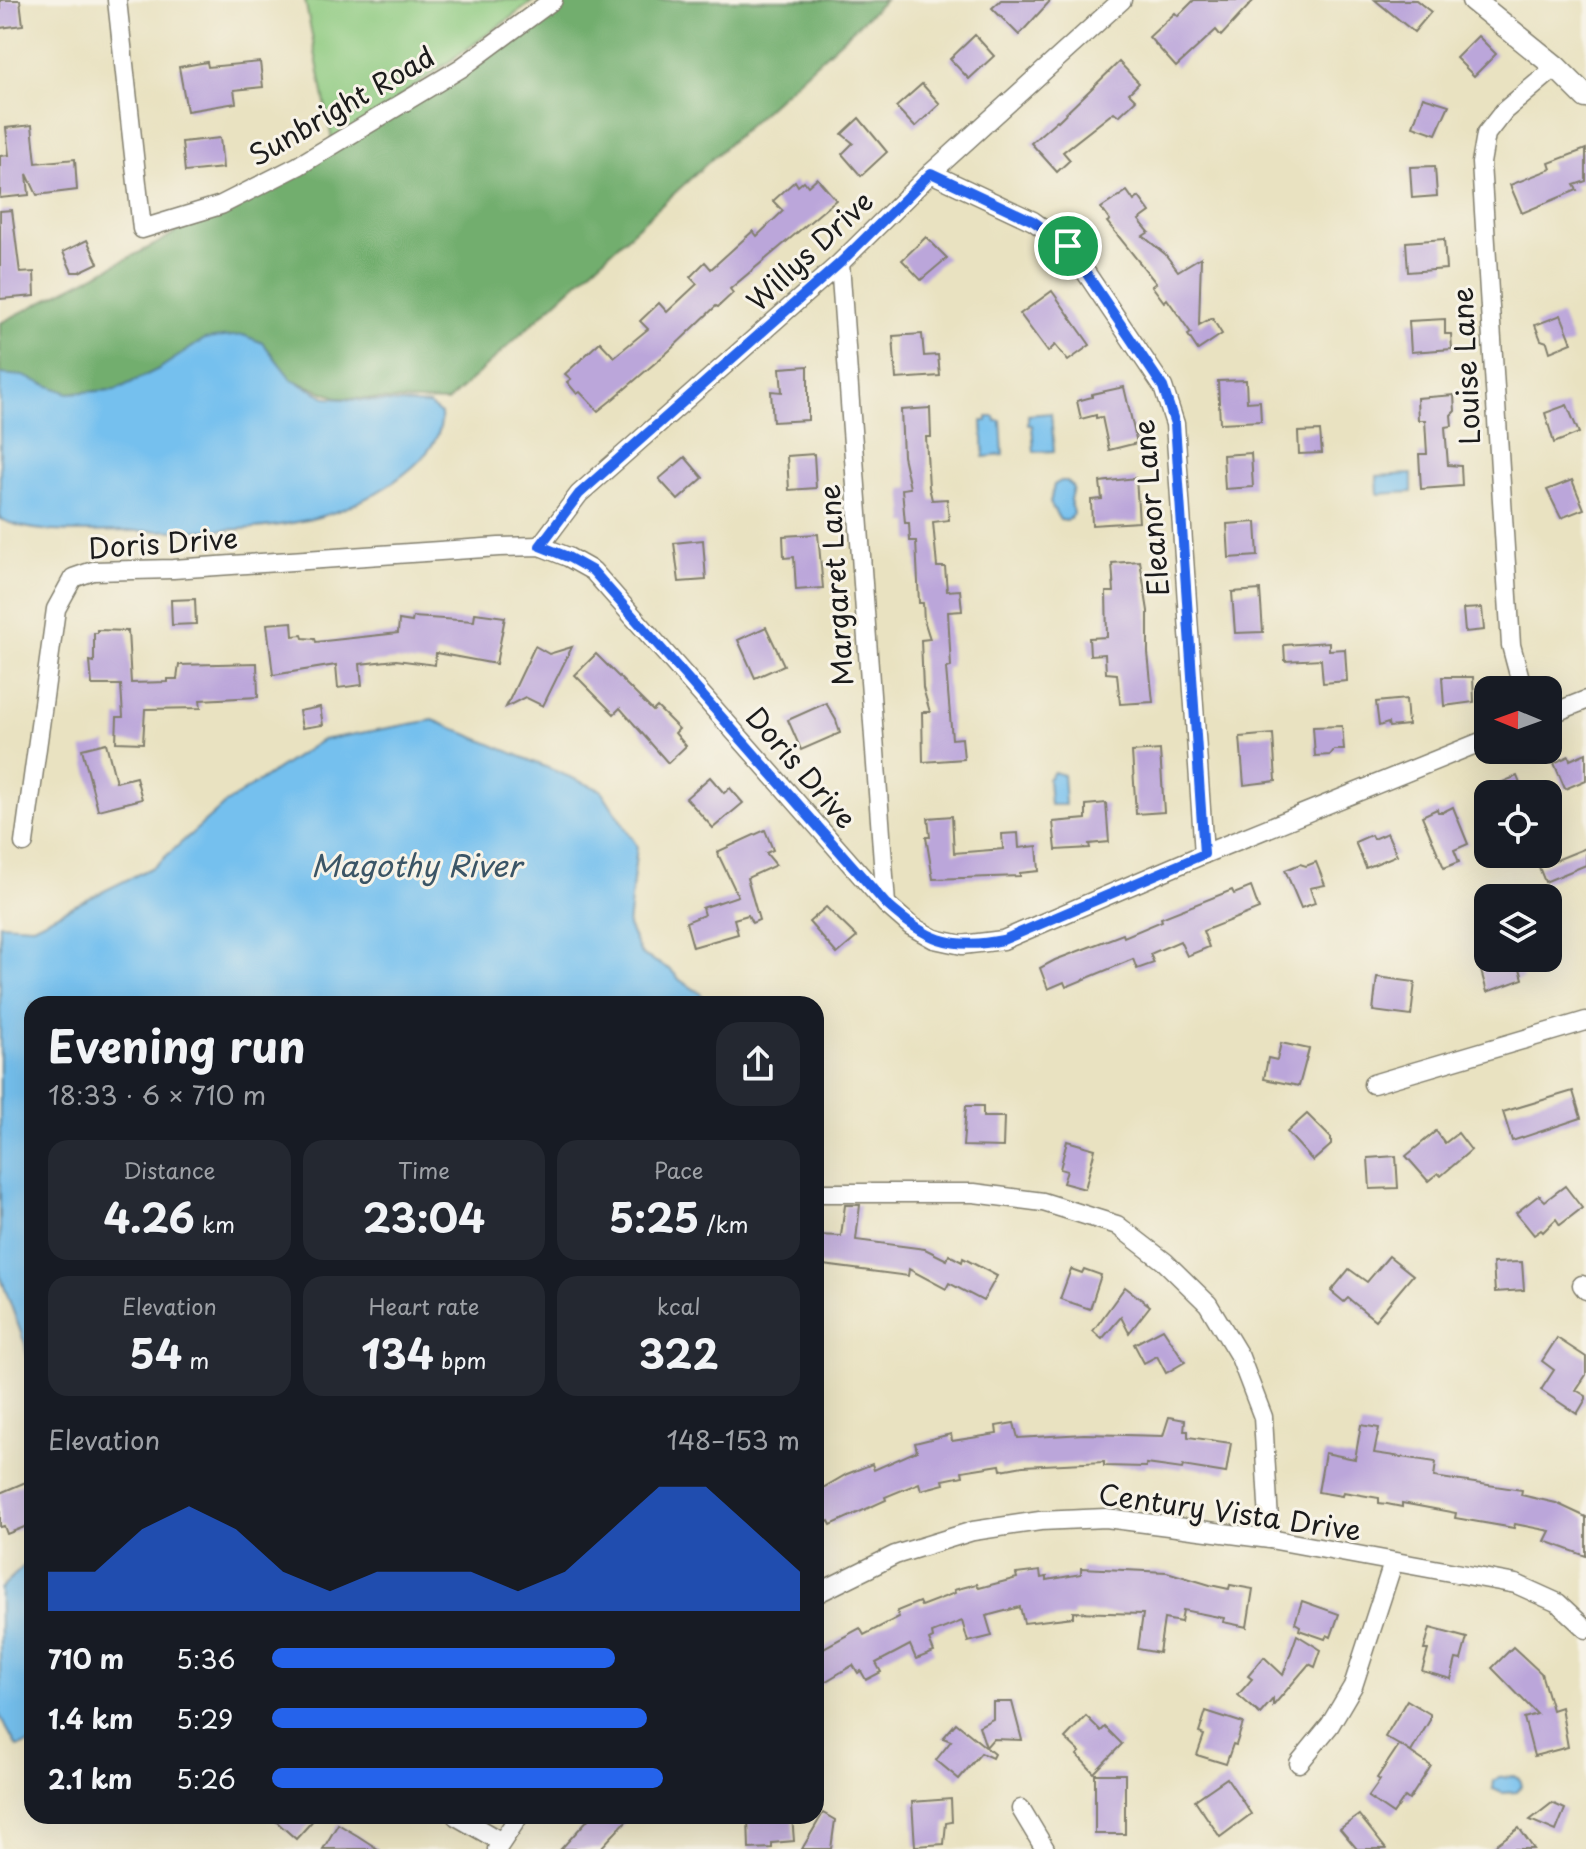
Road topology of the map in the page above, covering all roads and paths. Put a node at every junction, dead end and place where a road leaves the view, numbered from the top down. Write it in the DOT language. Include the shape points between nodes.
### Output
graph roads {
  1 [pos="117,0"];
  2 [pos="553,0"];
  3 [pos="1122,0"];
  4 [pos="1473,0"];
  5 [pos="1556,67"];
  6 [pos="1586,97"];
  7 [pos="931,173"];
  8 [pos="840,263"];
  9 [pos="540,546"];
  10 [pos="1519,676"];
  11 [pos="1586,700"];
  12 [pos="1562,709"];
  13 [pos="1474,745"];
  14 [pos="24,843"];
  15 [pos="1204,854"];
  16 [pos="886,904"];
  17 [pos="1586,1021"];
  18 [pos="1373,1084"];
  19 [pos="824,1193"];
  20 [pos="1270,1539"];
  21 [pos="1393,1563"];
  22 [pos="824,1590"];
  23 [pos="1586,1629"];
  24 [pos="1299,1763"];
  25 [pos="1021,1809"];
  26 [pos="468,1824"];
  27 [pos="513,1824"];
  28 [pos="498,1845"];
  29 [pos="1045,1849"];
  1 -- 2 [label="street, Sunbright Road" via="142,229 221,205 298,166 461,68"];
  3 -- 7 [label="street, Willys Drive"];
  4 -- 5 [label="street"];
  5 -- 6 [label="street"];
  5 -- 10 [label="street, Louise Lane" via="1495,122 1486,134 1481,163 1511,645"];
  7 -- 8 [label="street, Willys Drive"];
  7 -- 15 [label="street, Eleanor Lane" via="1033,221 1068,246 1163,387 1175,424"];
  8 -- 9 [label="street, Willys Drive" via="579,494"];
  8 -- 16 [label="street, Margaret Lane"];
  9 -- 14 [label="street, Doris Drive" via="93,571 73,578 56,609"];
  9 -- 16 [label="street, Doris Drive" via="593,571"];
  11 -- 12 [label="street"];
  13 -- 15 [label="street, Doris Drive"];
  15 -- 16 [label="street, Doris Drive" via="1003,940 982,944 934,939"];
  17 -- 18 [label="street"];
  19 -- 20 [label="street" via="974,1193 1043,1202 1117,1225 1208,1304 1240,1357 1263,1417"];
  20 -- 21 [label="street, Century Vista Drive"];
  20 -- 22 [label="street, Century Vista Drive" via="1106,1518 1040,1521 973,1531 895,1555"];
  21 -- 23 [label="street, Century Vista Drive" via="1516,1584 1558,1603"];
  21 -- 24 [label="street" via="1353,1686"];
  25 -- 29 [label="street"];
  26 -- 28 [label="street"];
  27 -- 28 [label="street"];
}
